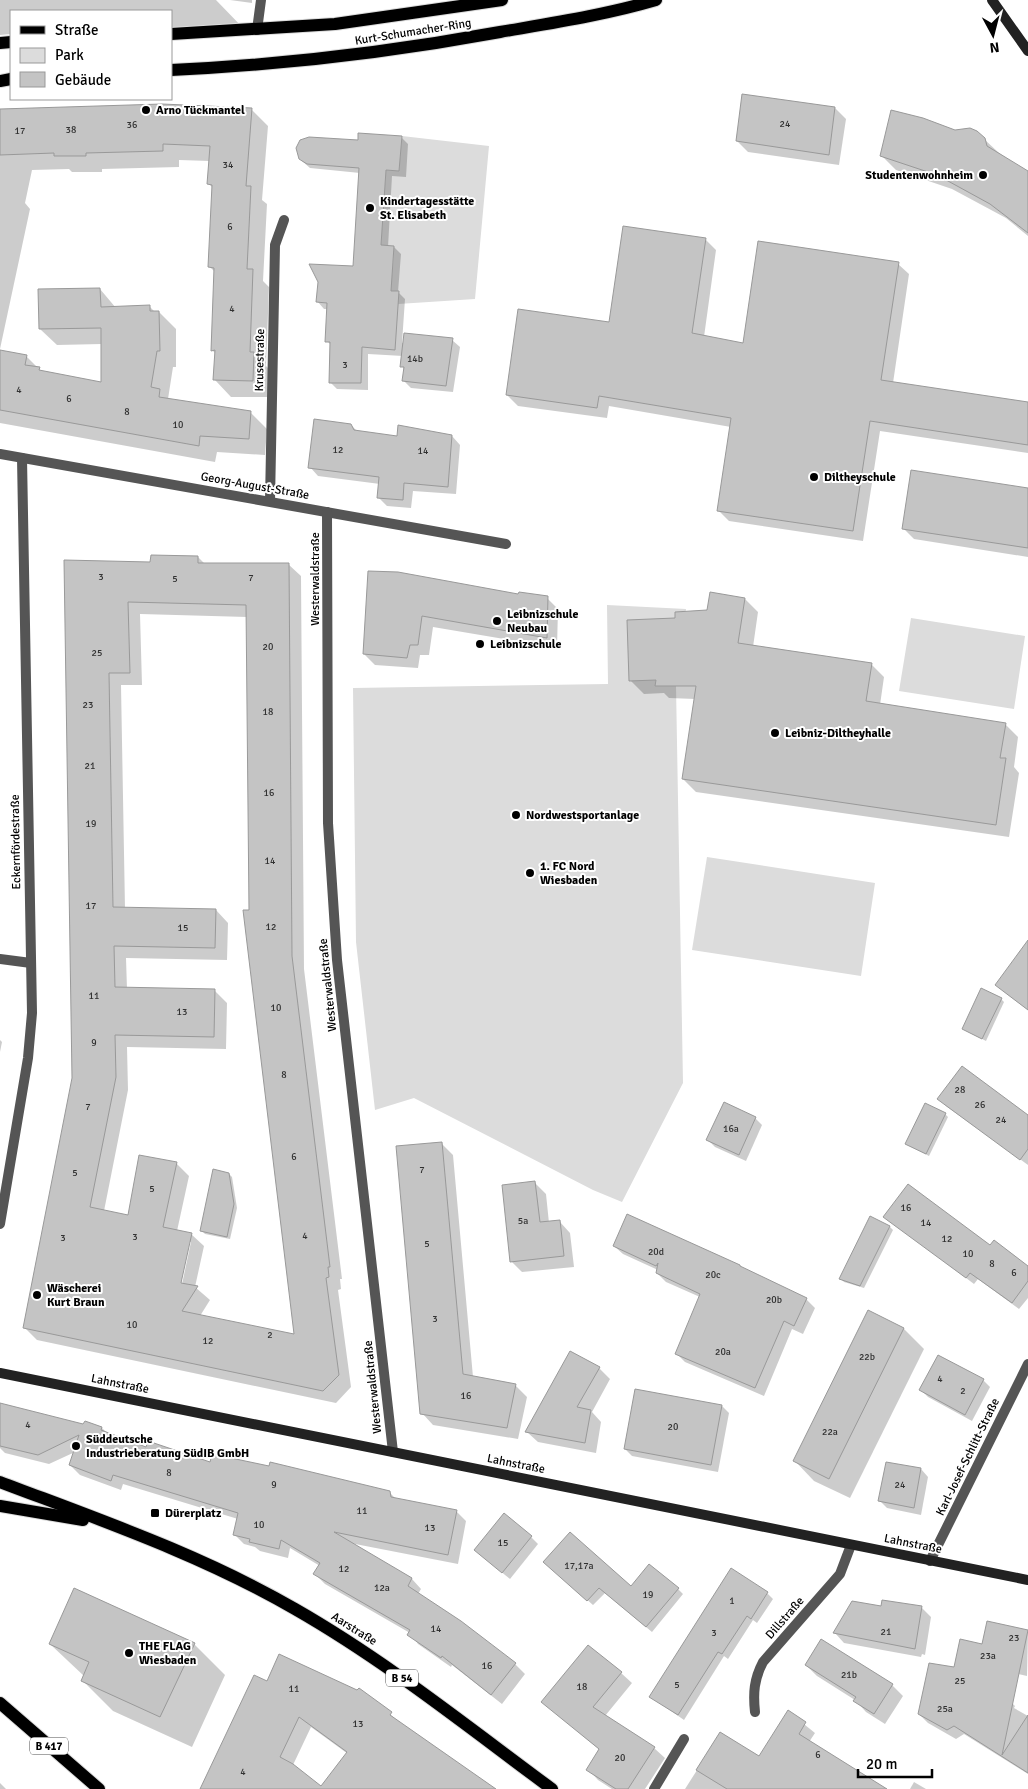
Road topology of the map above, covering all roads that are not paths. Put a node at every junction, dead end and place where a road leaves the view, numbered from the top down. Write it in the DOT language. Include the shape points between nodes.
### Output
graph roads {
  1 [pos="261,0"];
  2 [pos="502,0"];
  3 [pos="656,0"];
  4 [pos="992,0"];
  5 [pos="257,30"];
  6 [pos="172,34"];
  7 [pos="1028,51"];
  8 [pos="172,70"];
  9 [pos="284,220"];
  10 [pos="0,454"];
  11 [pos="22,458"];
  12 [pos="270,501"];
  13 [pos="327,512"];
  14 [pos="506,544"];
  15 [pos="0,959"];
  16 [pos="31,963"];
  17 [pos="0,1224"];
  18 [pos="1028,1364"];
  19 [pos="0,1373"];
  20 [pos="393,1452"];
  21 [pos="0,1482"];
  22 [pos="0,1506"];
  23 [pos="120,1528"];
  24 [pos="851,1545"];
  25 [pos="930,1561"];
  26 [pos="1028,1580"];
  27 [pos="0,1703"];
  28 [pos="755,1712"];
  29 [pos="684,1739"];
  30 [pos="98,1789"];
  31 [pos="552,1789"];
  32 [pos="654,1789"];
  1 -- 5 [label="street"];
  2 -- 5 [label="main road, Kurt-Schumacher-Ring" via="391,18"];
  3 -- 8 [label="main road, Kurt-Schumacher-Ring" via="610,12 413,48"];
  4 -- 7 [label="street"];
  5 -- 6 [label="main road, Kurt-Schumacher-Ring"];
  9 -- 12 [label="street, Krusestraße" via="275,245"];
  10 -- 11 [label="street, Georg-August-Straße"];
  11 -- 12 [label="street, Georg-August-Straße"];
  11 -- 16 [label="street, Eckernfördestraße"];
  12 -- 13 [label="street, Georg-August-Straße"];
  13 -- 14 [label="street, Georg-August-Straße"];
  13 -- 20 [label="street, Westerwaldstraße" via="328,823 337,960"];
  15 -- 16 [label="street"];
  16 -- 17 [label="street, Eckernfördestraße" via="32,1013 28,1058"];
  18 -- 25 [label="street, Karl-Josef-Schlitt-Straße"];
  19 -- 20 [label="street, Lahnstraße"];
  20 -- 24 [label="street, Lahnstraße"];
  21 -- 23 [label="main road, Aarstraße / B 54"];
  22 -- 23 [label="main road, Aarstraße / B 54"];
  23 -- 31 [label="main road, Aarstraße / B 54" via="244,1582 342,1637"];
  24 -- 25 [label="street, Lahnstraße"];
  24 -- 28 [label="street, Dillstraße" via="840,1574 763,1662 755,1677"];
  25 -- 26 [label="street, Lahnstraße"];
  27 -- 30 [label="main road, B 417"];
  29 -- 32 [label="street"];
}
